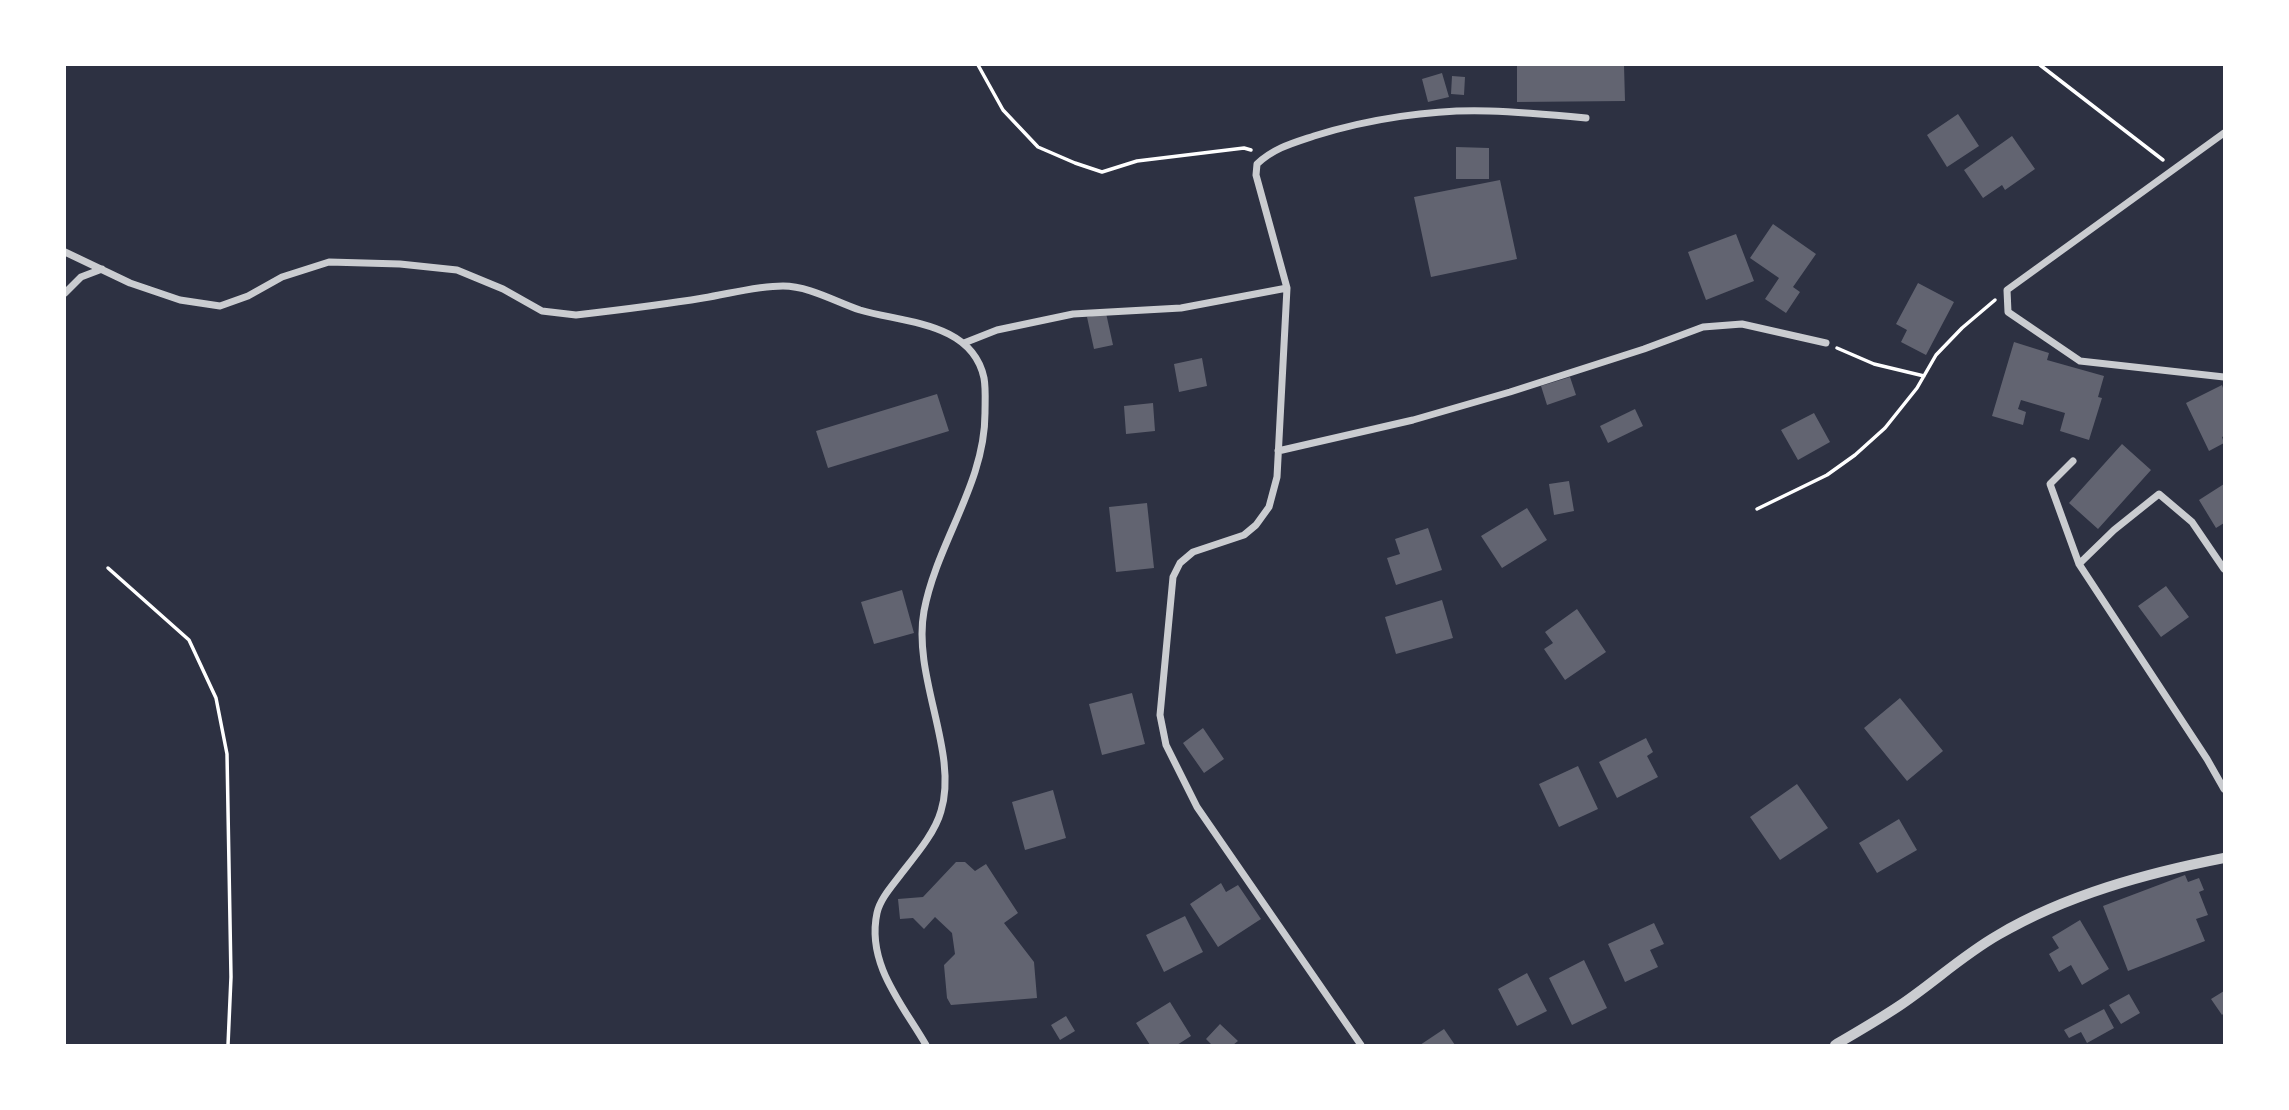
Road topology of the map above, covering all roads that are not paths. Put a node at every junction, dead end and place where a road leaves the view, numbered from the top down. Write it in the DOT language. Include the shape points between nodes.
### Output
graph roads {
  1 [pos="1586,118"];
  2 [pos="2224,133"];
  3 [pos="65,252"];
  4 [pos="102,269"];
  5 [pos="1287,288"];
  6 [pos="65,293"];
  7 [pos="964,343"];
  8 [pos="1826,343"];
  9 [pos="2224,377"];
  10 [pos="1278,452"];
  11 [pos="2073,461"];
  12 [pos="2079,564"];
  13 [pos="2224,569"];
  14 [pos="2224,789"];
  15 [pos="2224,858"];
  16 [pos="926,1045"];
  17 [pos="1362,1045"];
  18 [pos="1835,1045"];
  1 -- 5 [label="street" via="1487,111 1418,115 1350,124 1267,154 1257,164 1256,175"];
  2 -- 9 [label="street" via="2007,290 2008,312 2080,361"];
  3 -- 4 [label="street"];
  4 -- 6 [label="street" via="81,277"];
  4 -- 7 [label="street" via="180,300 220,306 282,277 329,262 400,264 457,270 542,311 576,315 785,286 946,332"];
  5 -- 7 [label="street" via="1181,308 1073,314 998,330"];
  5 -- 10 [label="street"];
  7 -- 16 [label="street" via="976,357 984,379 981,456 924,611 926,680 943,754 941,813 887,893 877,911 876,929 885,977"];
  8 -- 10 [label="street" via="1742,324 1703,327 1510,392"];
  10 -- 17 [label="street" via="1269,507 1256,525 1244,535 1193,552 1173,577 1160,715 1166,745 1197,807"];
  11 -- 12 [label="street" via="2050,484"];
  12 -- 13 [label="street" via="2159,494 2193,522"];
  12 -- 14 [label="street"];
  15 -- 18 [label="street" via="2098,891 1997,935 1898,1007"];
}
